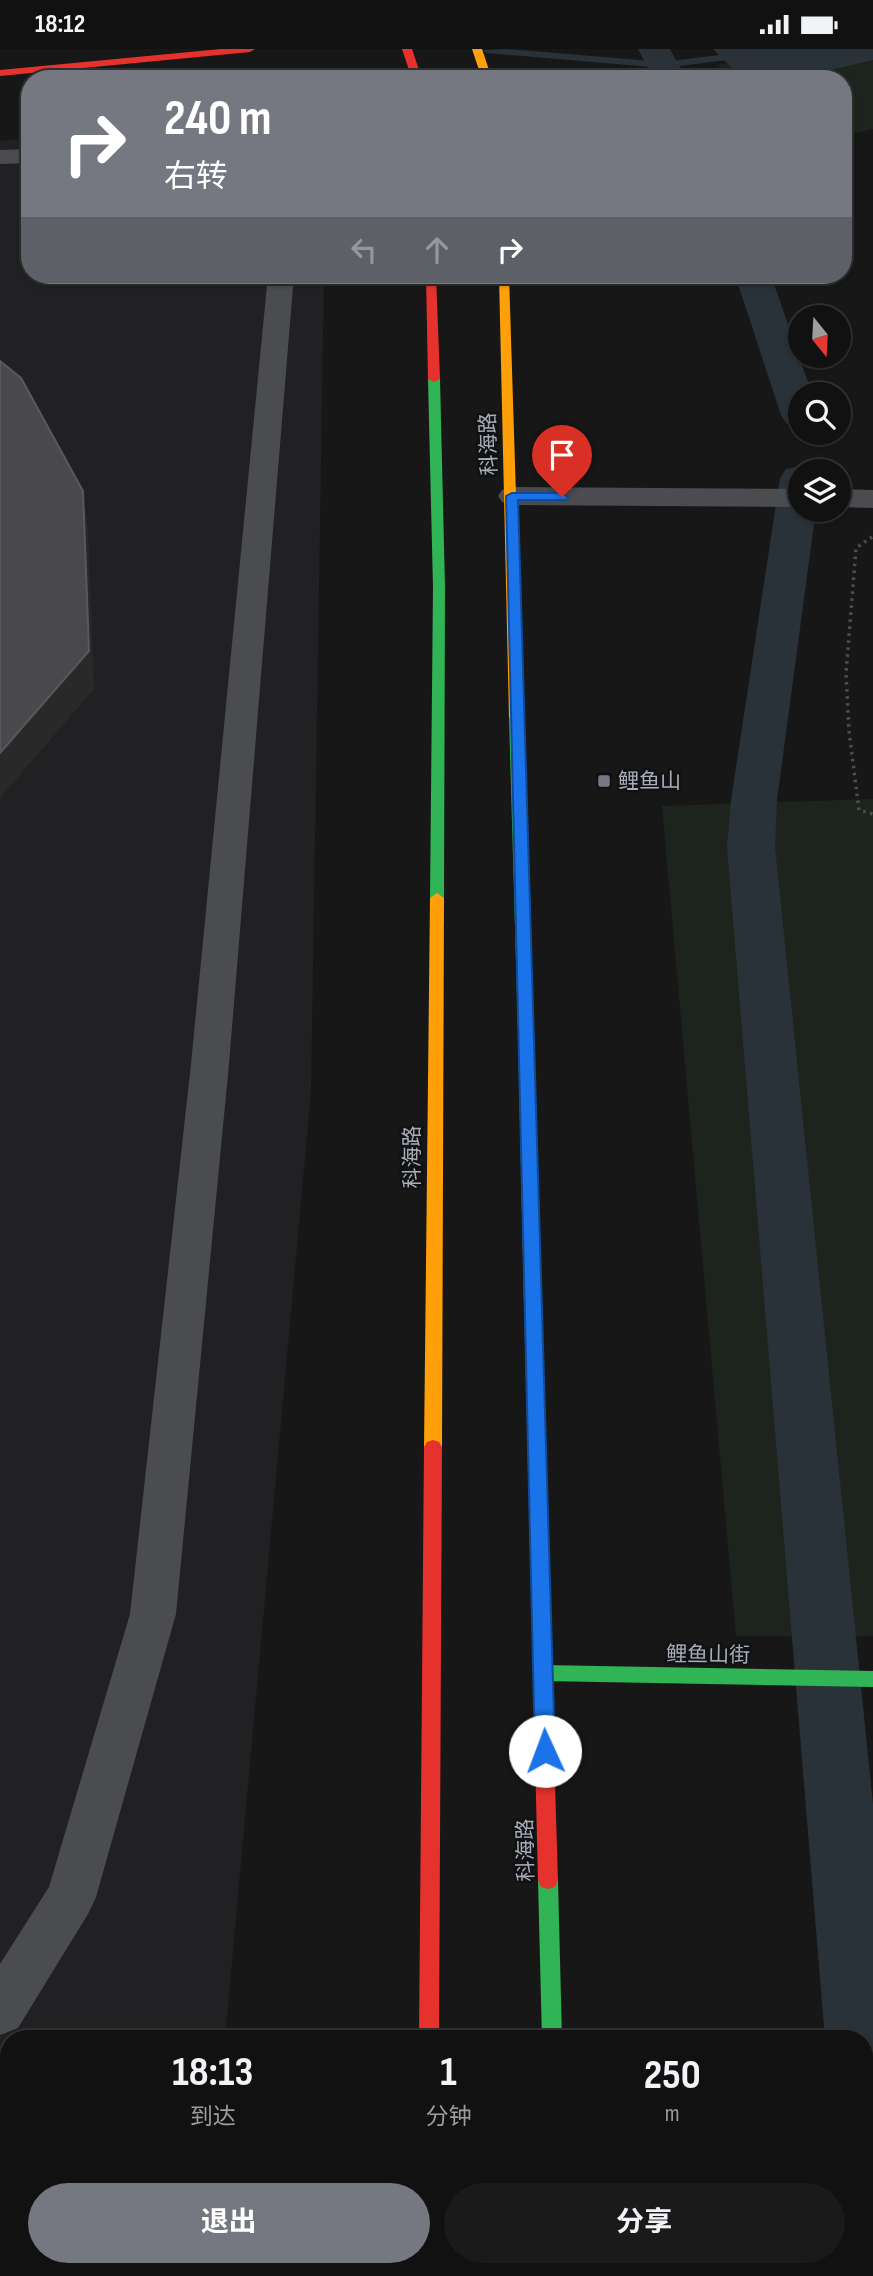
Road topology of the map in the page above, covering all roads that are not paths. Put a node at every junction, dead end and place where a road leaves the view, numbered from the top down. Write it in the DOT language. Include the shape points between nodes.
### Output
graph roads {
  1 [pos="250,49"];
  2 [pos="407,49"];
  3 [pos="477,49"];
  4 [pos="31,70"];
  5 [pos="414,70"];
  6 [pos="484,70"];
  7 [pos="21,71"];
  8 [pos="0,73"];
  9 [pos="21,156"];
  10 [pos="0,157"];
  11 [pos="280,284"];
  12 [pos="431,284"];
  13 [pos="504,284"];
  14 [pos="512,496"];
  15 [pos="788,498"];
  16 [pos="543,1672"];
  17 [pos="873,1679"];
  18 [pos="0,2010"];
  19 [pos="429,2030"];
  20 [pos="552,2030"];
  1 -- 4 [label="main road"];
  2 -- 5 [label="main road"];
  3 -- 6 [label="main road"];
  7 -- 8 [label="main road"];
  9 -- 10 [label="street"];
  11 -- 18 [label="street" via="210,1064 153,1614 71,1897"];
  12 -- 19 [label="main road, 科海路" via="439,587"];
  13 -- 14 [label="main road, 科海路"];
  14 -- 15 [label="street"];
  14 -- 16 [label="main road, 科海路"];
  16 -- 17 [label="main road, 鲤鱼山街"];
  16 -- 20 [label="main road, 科海路"];
}
